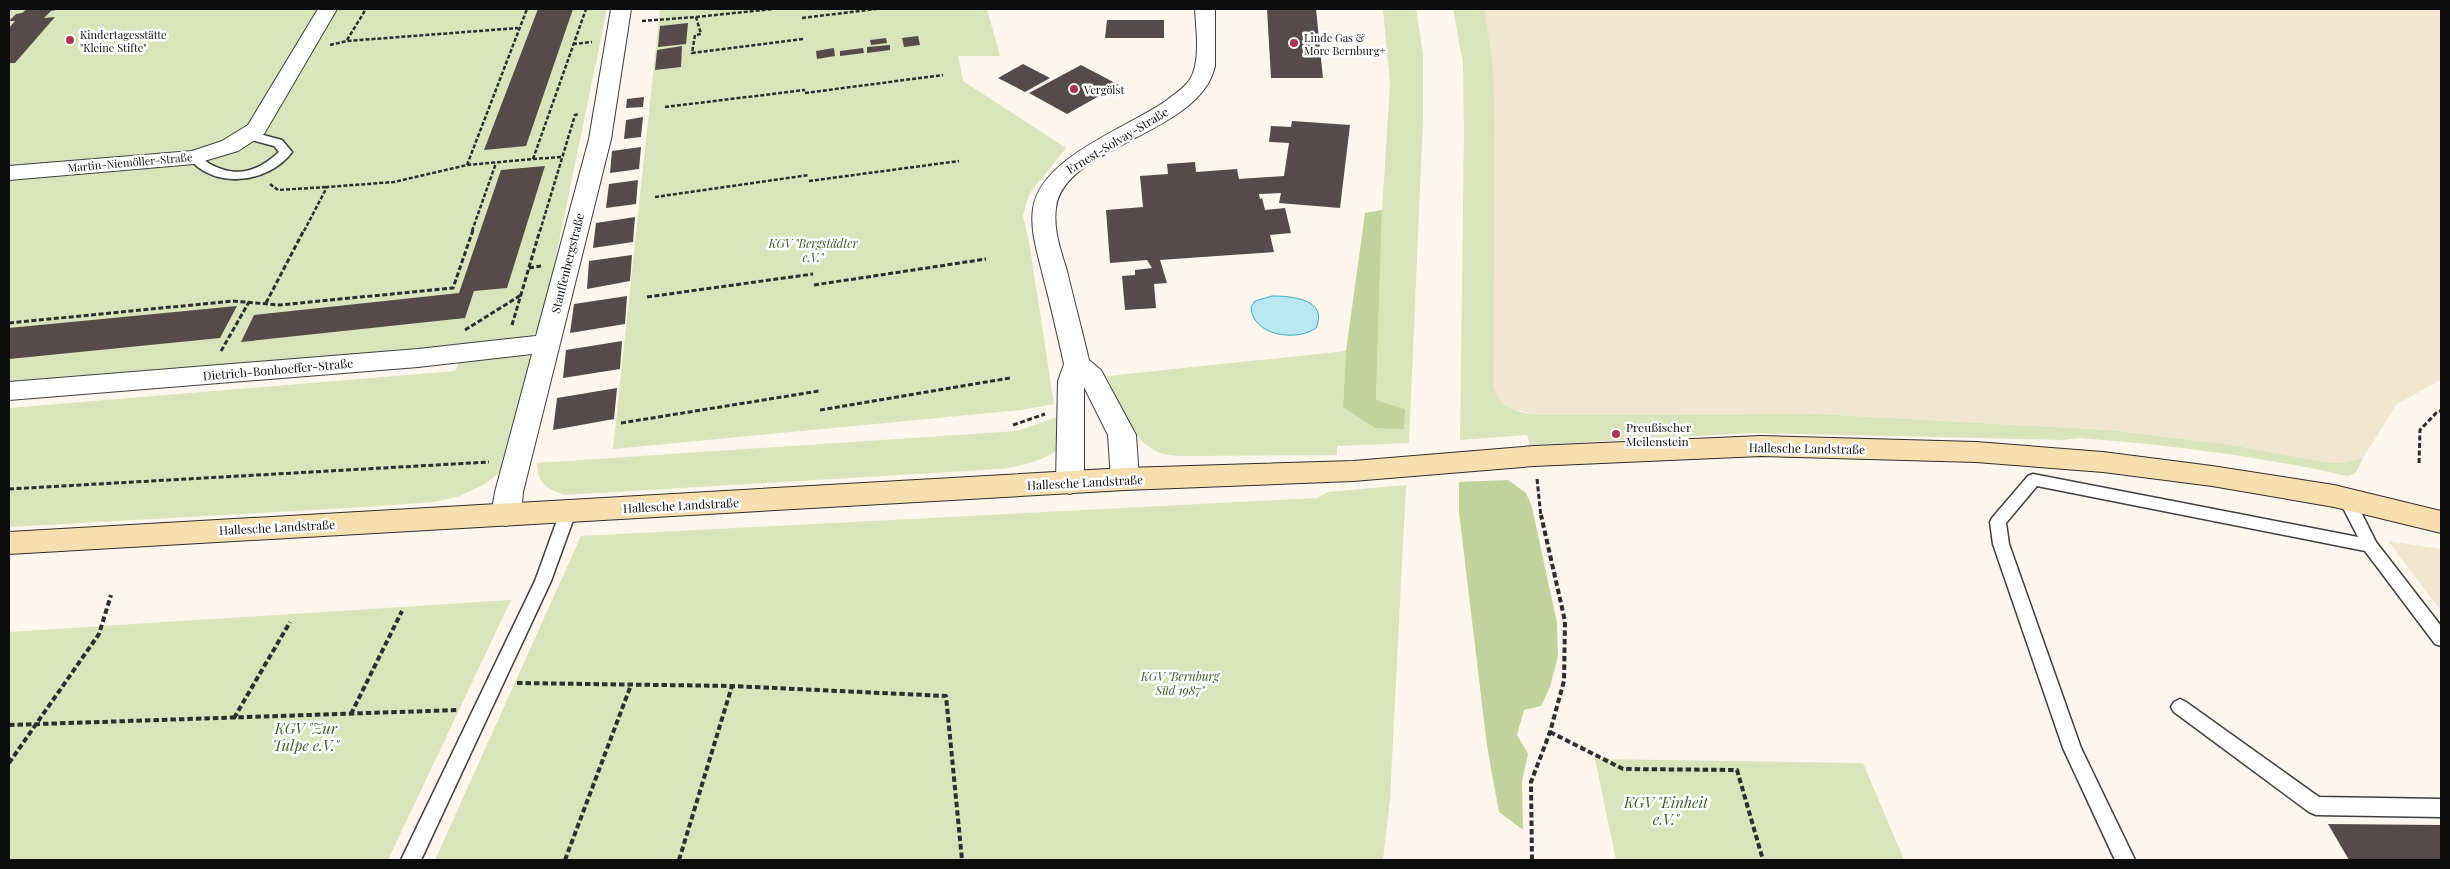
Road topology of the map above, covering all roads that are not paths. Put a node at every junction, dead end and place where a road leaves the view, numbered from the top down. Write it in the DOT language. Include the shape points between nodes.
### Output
graph roads {
  1 [pos="327,9"];
  2 [pos="1205,9"];
  3 [pos="620,16"];
  4 [pos="248,135"];
  5 [pos="194,158"];
  6 [pos="9,173"];
  7 [pos="546,344"];
  8 [pos="1077,364"];
  9 [pos="9,391"];
  10 [pos="2029,467"];
  11 [pos="1125,480"];
  12 [pos="1070,483"];
  13 [pos="2346,498"];
  14 [pos="568,512"];
  15 [pos="506,515"];
  16 [pos="2441,522"];
  17 [pos="9,543"];
  18 [pos="2370,546"];
  19 [pos="2441,639"];
  20 [pos="2180,707"];
  21 [pos="2441,808"];
  22 [pos="411,860"];
  23 [pos="2125,860"];
  1 -- 4 [label="street, Martin-Niemöller-Straße" via="256,129"];
  2 -- 8 [label="street, Ernest-Solvay-Straße" via="1204,67 1198,84 1179,102 1063,172 1046,197 1042,211 1044,229"];
  3 -- 7 [label="street, Stauffenbergstraße" via="606,111"];
  4 -- 5 [label="street, Martin-Niemöller-Straße" via="230,146"];
  4 -- 5 [label="lane" via="278,143 286,152 270,167 256,174 226,174 203,168"];
  5 -- 6 [label="street, Martin-Niemöller-Straße"];
  7 -- 9 [label="street, Dietrich-Bonhoeffer-Straße"];
  7 -- 15 [label="street, Stauffenbergstraße"];
  8 -- 11 [label="street" via="1092,376 1122,435"];
  8 -- 12 [label="street, Ernest-Solvay-Straße" via="1071,381"];
  10 -- 11 [label="main road, Hallesche Landstraße" via="1761,446"];
  10 -- 13 [label="main road, Hallesche Landstraße" via="2103,462"];
  10 -- 18 [label="lane"];
  10 -- 23 [label="lane" via="1998,522 2001,544 2072,748"];
  11 -- 12 [label="main road, Hallesche Landstraße"];
  12 -- 14 [label="main road, Hallesche Landstraße"];
  13 -- 16 [label="main road, Hallesche Landstraße"];
  13 -- 18 [label="lane"];
  14 -- 15 [label="main road, Hallesche Landstraße"];
  14 -- 22 [label="lane" via="543,581"];
  15 -- 17 [label="main road, Hallesche Landstraße"];
  18 -- 19 [label="lane"];
  20 -- 21 [label="lane" via="2316,806"];
}
